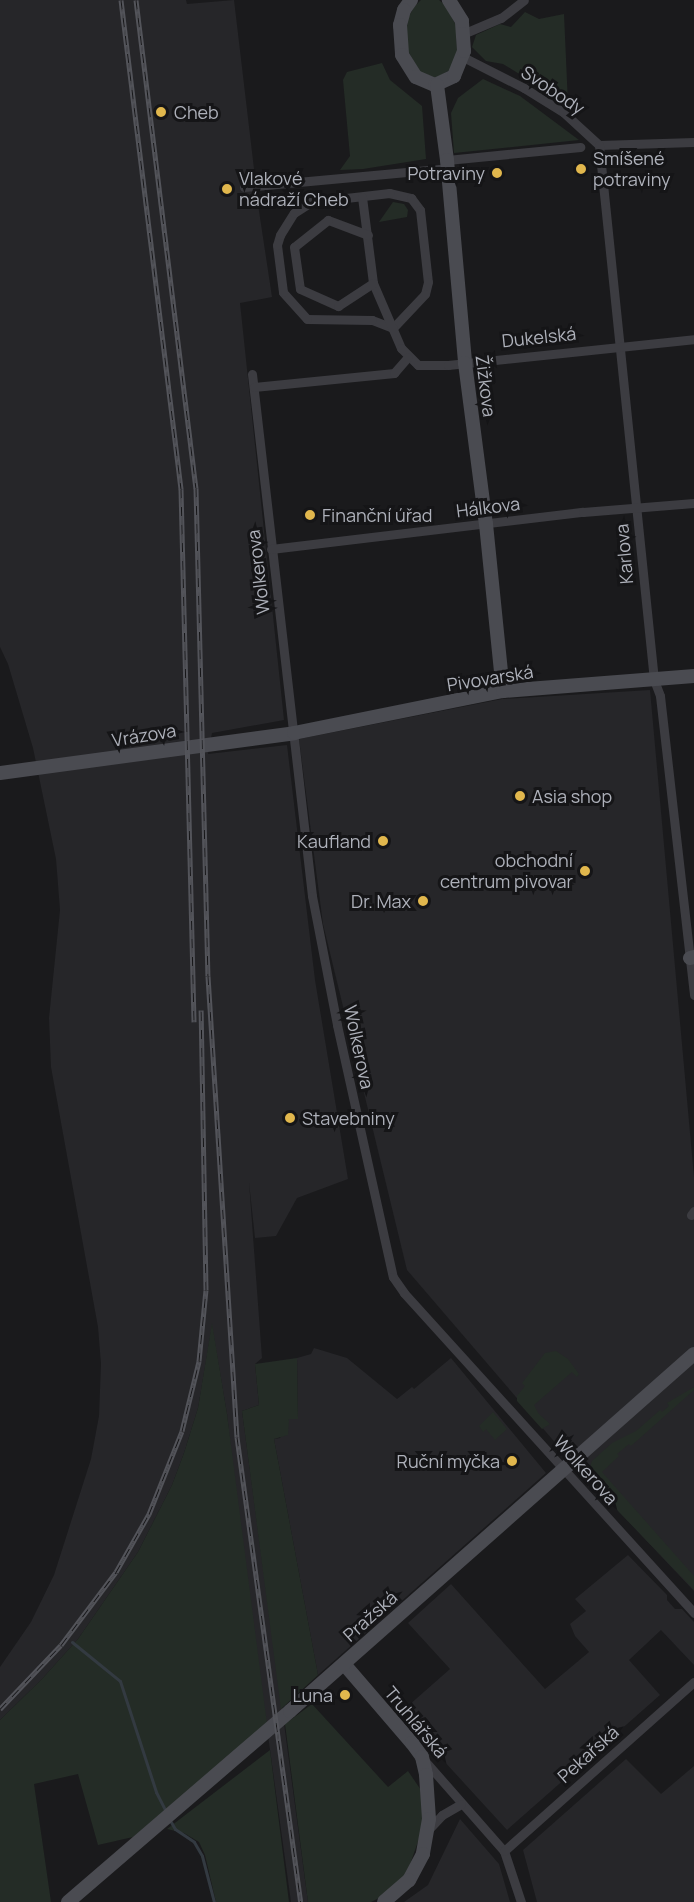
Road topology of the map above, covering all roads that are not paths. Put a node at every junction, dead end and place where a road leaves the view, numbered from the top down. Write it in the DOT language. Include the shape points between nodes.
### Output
graph roads {
  1 [pos="450,0"];
  2 [pos="524,0"];
  3 [pos="404,3"];
  4 [pos="465,33"];
  5 [pos="463,57"];
  6 [pos="437,85"];
  7 [pos="694,142"];
  8 [pos="599,145"];
  9 [pos="580,147"];
  10 [pos="447,164"];
  11 [pos="244,187"];
  12 [pos="362,197"];
  13 [pos="368,235"];
  14 [pos="373,283"];
  15 [pos="393,328"];
  16 [pos="694,339"];
  17 [pos="621,345"];
  18 [pos="408,357"];
  19 [pos="465,363"];
  20 [pos="252,375"];
  21 [pos="254,387"];
  22 [pos="694,502"];
  23 [pos="638,508"];
  24 [pos="486,524"];
  25 [pos="271,549"];
  26 [pos="694,676"];
  27 [pos="654,680"];
  28 [pos="503,691"];
  29 [pos="294,733"];
  30 [pos="0,773"];
  31 [pos="692,958"];
  32 [pos="694,995"];
  33 [pos="694,1354"];
  34 [pos="562,1470"];
  35 [pos="694,1613"];
  36 [pos="344,1664"];
  37 [pos="694,1682"];
  38 [pos="422,1757"];
  39 [pos="461,1804"];
  40 [pos="429,1829"];
  41 [pos="504,1851"];
  42 [pos="68,1902"];
  43 [pos="384,1902"];
  44 [pos="521,1902"];
  1 -- 4 [label="street"];
  2 -- 4 [label="street" via="501,18"];
  3 -- 6 [label="street" via="399,32 405,61 419,79"];
  4 -- 5 [label="street"];
  5 -- 6 [label="street" via="453,76"];
  5 -- 8 [label="street, Svobody" via="563,112"];
  6 -- 10 [label="street, Žižkova"];
  7 -- 8 [label="street"];
  8 -- 17 [label="street, Karlova"];
  9 -- 10 [label="street"];
  10 -- 11 [label="street"];
  10 -- 19 [label="street, Žižkova"];
  12 -- 13 [label="street"];
  12 -- 15 [label="street" via="404,194 420,210 427,289"];
  12 -- 15 [label="street" via="311,202 294,213 277,245 283,292 307,319 372,320"];
  13 -- 14 [label="street"];
  13 -- 14 [label="street" via="328,220 294,247 300,289 338,306"];
  14 -- 15 [label="street"];
  15 -- 18 [label="street"];
  16 -- 17 [label="street, Dukelská"];
  17 -- 19 [label="street, Dukelská"];
  17 -- 23 [label="street, Karlova"];
  18 -- 19 [label="street, Dukelská" via="418,365"];
  18 -- 21 [label="street" via="394,373"];
  19 -- 24 [label="street, Žižkova"];
  20 -- 21 [label="street, Wolkerova"];
  21 -- 25 [label="street, Wolkerova"];
  22 -- 23 [label="street, Hálkova"];
  23 -- 24 [label="street, Hálkova"];
  23 -- 27 [label="street, Karlova"];
  24 -- 25 [label="street, Hálkova"];
  24 -- 28 [label="street, Žižkova"];
  25 -- 29 [label="street, Wolkerova"];
  26 -- 27 [label="street, Pivovarská"];
  27 -- 28 [label="street, Pivovarská"];
  27 -- 31 [label="street, Karlova" via="660,696"];
  28 -- 29 [label="street, Pivovarská"];
  29 -- 30 [label="street, Vrázova"];
  29 -- 34 [label="street, Wolkerova" via="312,896 393,1277"];
  31 -- 32 [label="street, Karlova"];
  33 -- 34 [label="street, Pražská"];
  34 -- 35 [label="street, Wolkerova"];
  34 -- 36 [label="street, Pražská"];
  36 -- 38 [label="street, Truhlářská"];
  36 -- 42 [label="street, Pražská"];
  37 -- 41 [label="street, Pekařská"];
  38 -- 39 [label="street, Truhlářská"];
  38 -- 40 [label="street" via="428,1787"];
  39 -- 40 [label="street"];
  39 -- 41 [label="street, Truhlářská"];
  40 -- 43 [label="street" via="415,1872"];
  41 -- 44 [label="street, Truhlářská"];
}
